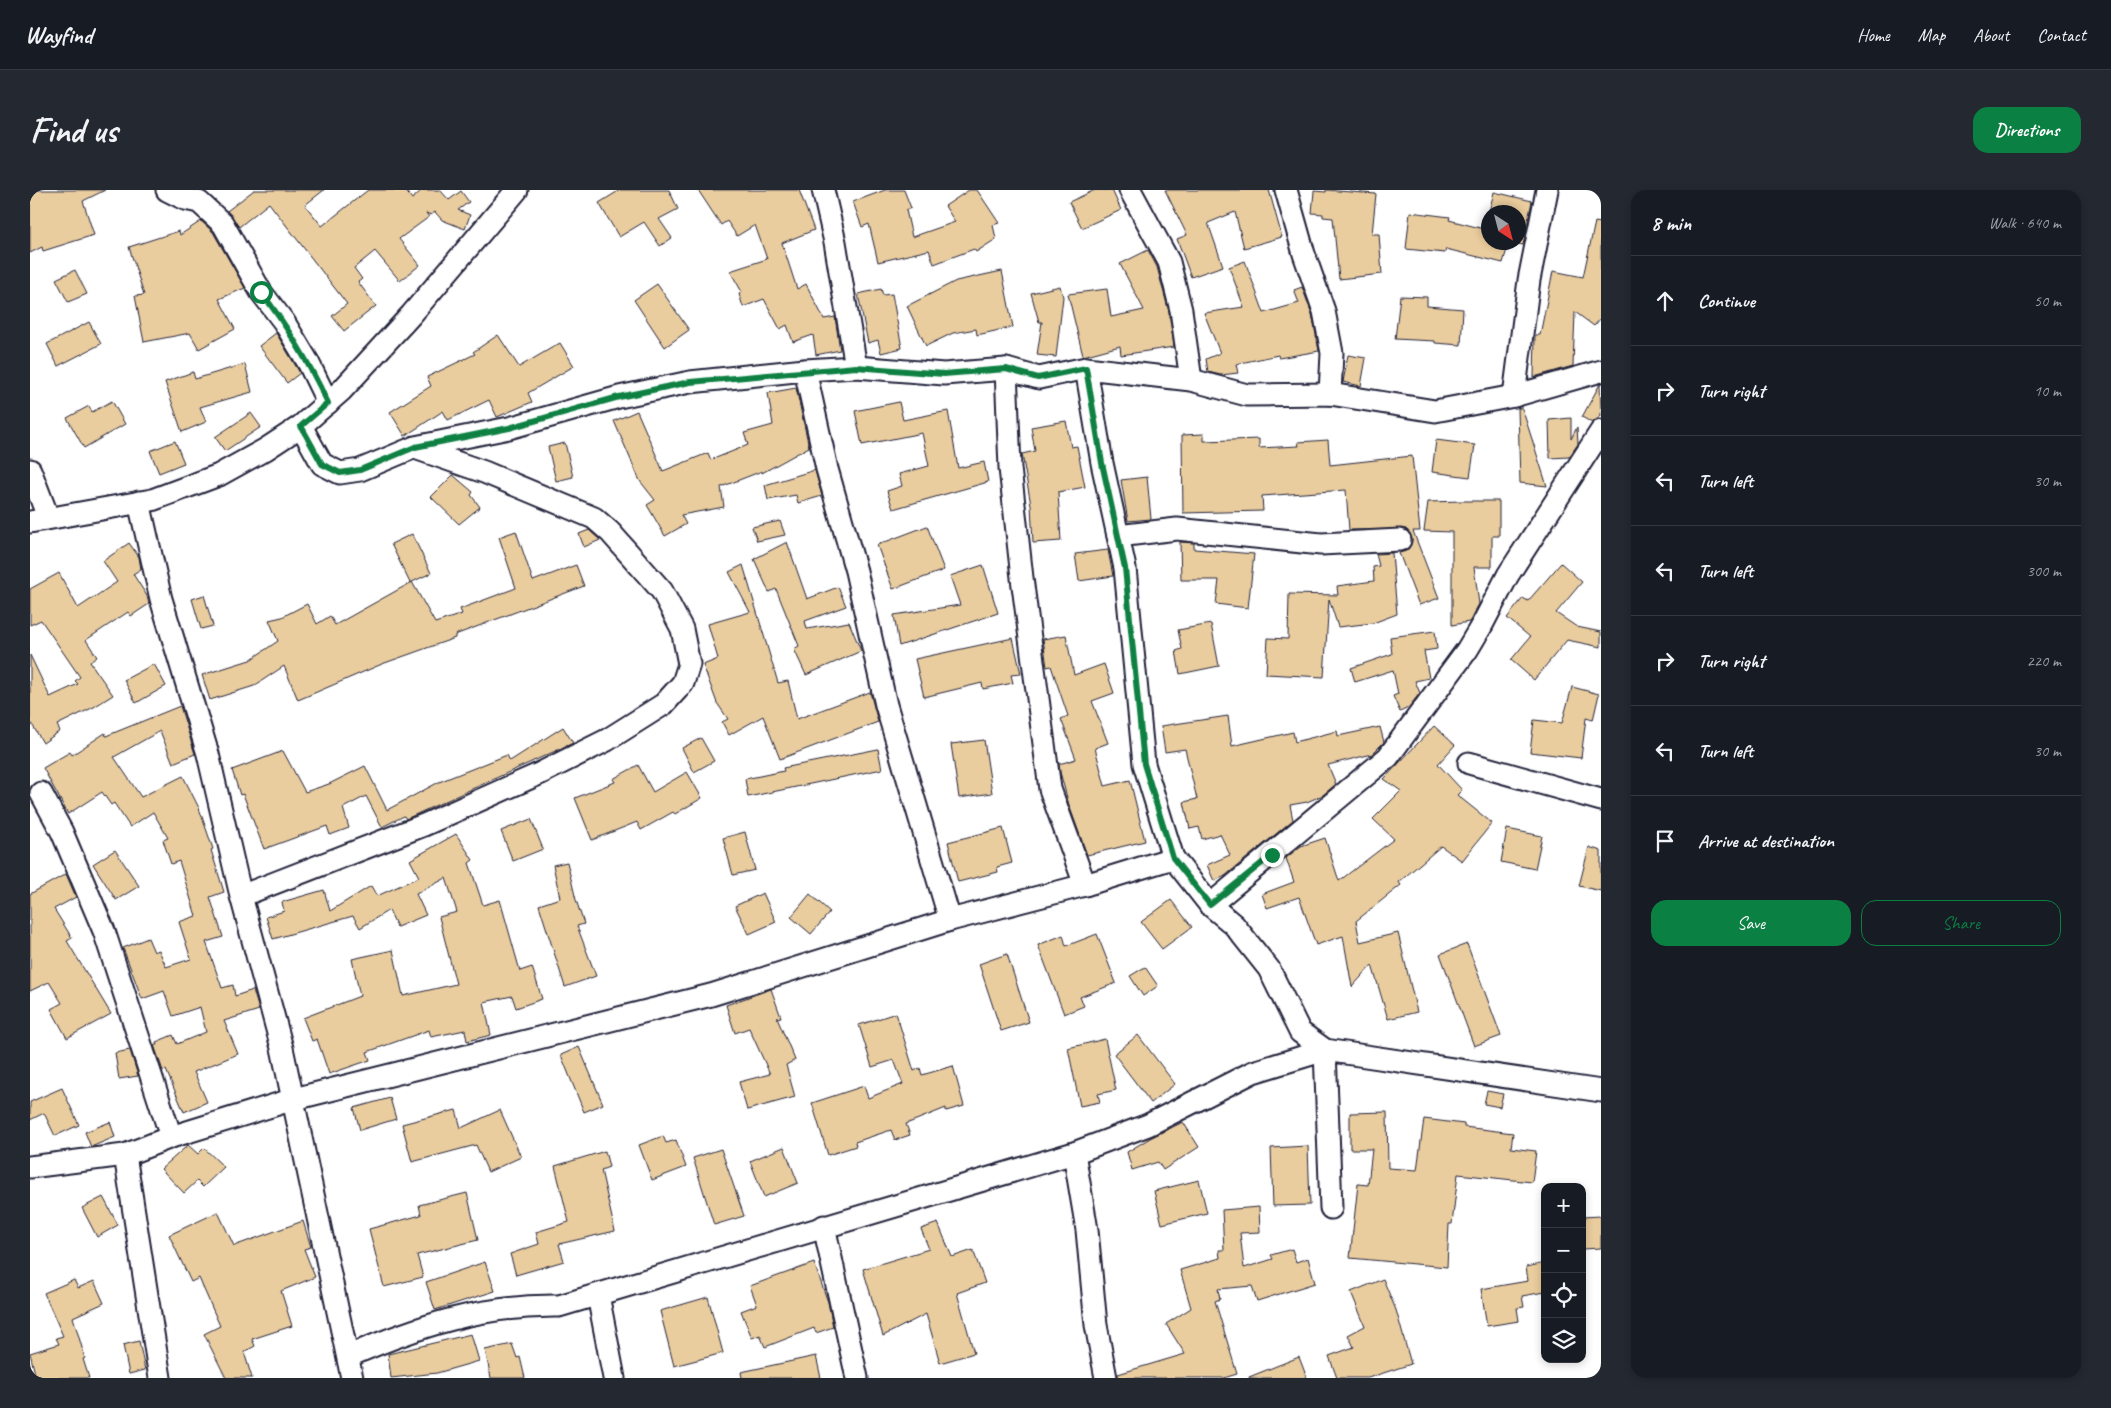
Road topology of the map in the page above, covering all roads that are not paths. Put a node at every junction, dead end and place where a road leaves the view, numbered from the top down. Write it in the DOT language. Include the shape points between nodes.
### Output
graph roads {
  1 [pos="167,190"];
  2 [pos="517,190"];
  3 [pos="823,190"];
  4 [pos="1130,190"];
  5 [pos="1286,190"];
  6 [pos="1547,190"];
  7 [pos="206,196"];
  8 [pos="856,367"];
  9 [pos="1086,368"];
  10 [pos="1006,369"];
  11 [pos="805,370"];
  12 [pos="1601,371"];
  13 [pos="1191,380"];
  14 [pos="1330,394"];
  15 [pos="1514,396"];
  16 [pos="328,403"];
  17 [pos="301,426"];
  18 [pos="1601,430"];
  19 [pos="415,447"];
  20 [pos="30,470"];
  21 [pos="139,502"];
  22 [pos="39,520"];
  23 [pos="1118,536"];
  24 [pos="1400,540"];
  25 [pos="1469,764"];
  26 [pos="41,792"];
  27 [pos="1601,800"];
  28 [pos="1173,858"];
  29 [pos="1085,885"];
  30 [pos="240,896"];
  31 [pos="1210,905"];
  32 [pos="950,920"];
  33 [pos="1325,1050"];
  34 [pos="1601,1091"];
  35 [pos="294,1100"];
  36 [pos="171,1137"];
  37 [pos="1074,1153"];
  38 [pos="125,1154"];
  39 [pos="32,1161"];
  40 [pos="1332,1208"];
  41 [pos="824,1226"];
  42 [pos="598,1295"];
  43 [pos="349,1356"];
  44 [pos="160,1378"];
  45 [pos="352,1378"];
  46 [pos="614,1378"];
  47 [pos="857,1378"];
  48 [pos="1106,1378"];
  1 -- 7 [label="street" via="185,199"];
  2 -- 16 [label="street" via="411,314"];
  3 -- 8 [label="street"];
  4 -- 13 [label="street" via="1169,262 1181,310"];
  5 -- 14 [label="street" via="1324,310 1332,354"];
  6 -- 15 [label="street" via="1529,280"];
  7 -- 16 [label="street" via="261,292 308,362"];
  8 -- 10 [label="street" via="944,374"];
  8 -- 11 [label="street"];
  9 -- 10 [label="street" via="1038,378"];
  9 -- 13 [label="street"];
  9 -- 23 [label="street"];
  10 -- 29 [label="street" via="1012,486 1050,789"];
  11 -- 19 [label="street" via="690,382 619,397 509,428"];
  11 -- 32 [label="street" via="886,705"];
  12 -- 15 [label="street"];
  13 -- 14 [label="street" via="1246,395"];
  14 -- 15 [label="street" via="1435,411"];
  16 -- 17 [label="street"];
  17 -- 19 [label="street" via="322,464 340,473 360,470"];
  17 -- 21 [label="street" via="219,475"];
  18 -- 31 [label="street" via="1508,575 1467,650 1388,757"];
  19 -- 30 [label="street" via="594,518 610,532 662,591 682,628 689,664 684,684 664,704 607,740 541,774 424,825"];
  20 -- 22 [label="street"];
  21 -- 22 [label="street"];
  21 -- 30 [label="street" via="161,599 208,754"];
  23 -- 24 [label="street" via="1177,529 1321,544"];
  23 -- 28 [label="street" via="1130,611 1144,764"];
  25 -- 27 [label="street"];
  26 -- 36 [label="street" via="62,832 104,931"];
  28 -- 29 [label="street"];
  28 -- 31 [label="street"];
  29 -- 32 [label="street"];
  30 -- 35 [label="street"];
  31 -- 33 [label="street" via="1234,925 1269,969 1300,1032"];
  32 -- 35 [label="street" via="711,995"];
  33 -- 34 [label="street"];
  33 -- 37 [label="street" via="1253,1072 1148,1125"];
  33 -- 40 [label="street"];
  35 -- 36 [label="street"];
  35 -- 43 [label="street"];
  36 -- 38 [label="street"];
  37 -- 41 [label="street"];
  37 -- 48 [label="street" via="1088,1230 1096,1326"];
  38 -- 39 [label="street"];
  38 -- 44 [label="street"];
  41 -- 42 [label="street"];
  41 -- 47 [label="street"];
  42 -- 43 [label="street" via="558,1306 447,1319 400,1334"];
  42 -- 46 [label="street"];
  43 -- 45 [label="street"];
}
